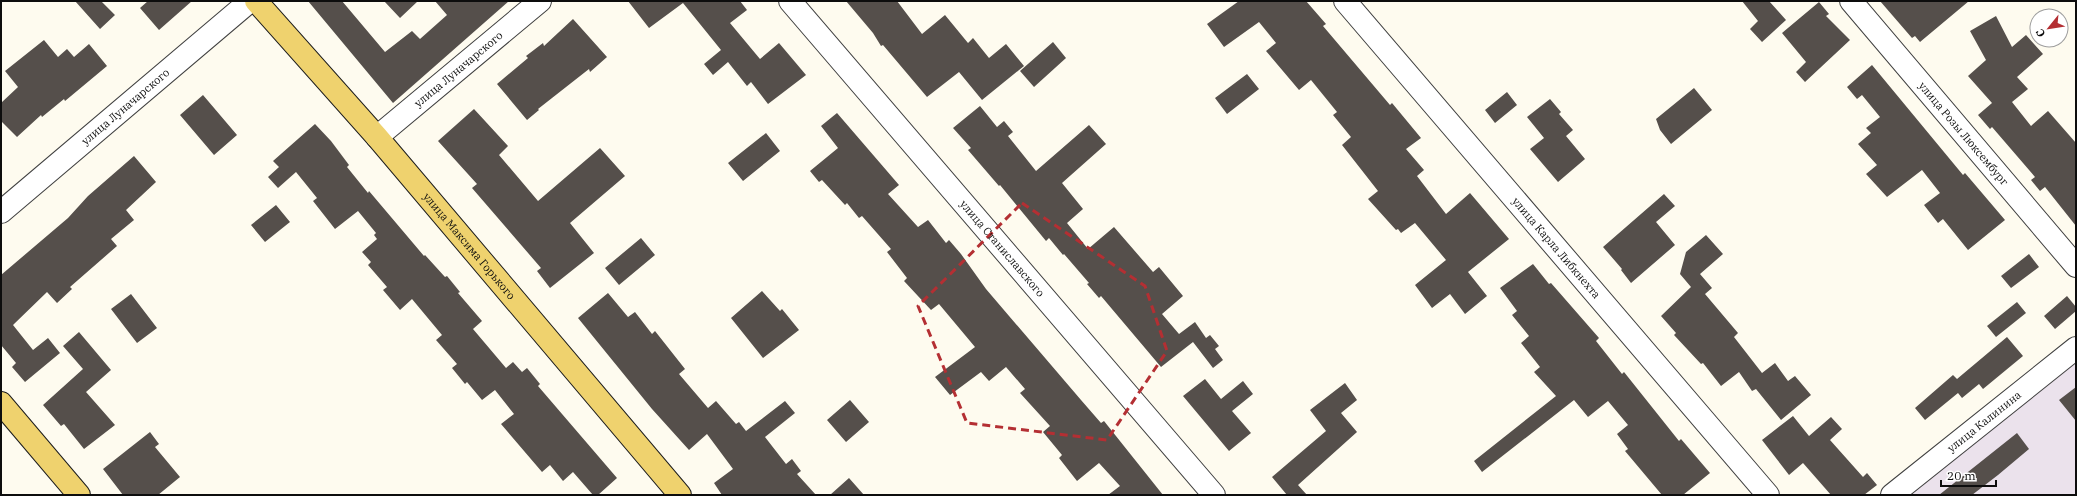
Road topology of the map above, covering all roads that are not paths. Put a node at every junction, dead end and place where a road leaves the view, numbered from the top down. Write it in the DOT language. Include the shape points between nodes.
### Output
graph roads {
  1 [pos="250,1"];
  2 [pos="256,1"];
  3 [pos="540,1"];
  4 [pos="790,1"];
  5 [pos="1345,1"];
  6 [pos="1851,1"];
  7 [pos="377,137"];
  8 [pos="1,212"];
  9 [pos="2076,266"];
  10 [pos="2076,348"];
  11 [pos="1,403"];
  12 [pos="79,495"];
  13 [pos="680,495"];
  14 [pos="1214,495"];
  15 [pos="1768,495"];
  16 [pos="1892,495"];
  1 -- 8 [label="street, улица Луначарского"];
  2 -- 7 [label="main road, улица Максима Горького"];
  3 -- 7 [label="street, улица Луначарского"];
  4 -- 14 [label="street, улица Станиславского"];
  5 -- 15 [label="street, улица Карла Либкнехта"];
  6 -- 9 [label="street, улица Розы Люксембург"];
  7 -- 13 [label="main road, улица Максима Горького"];
  10 -- 16 [label="street, улица Калинина"];
  11 -- 12 [label="main road"];
}
